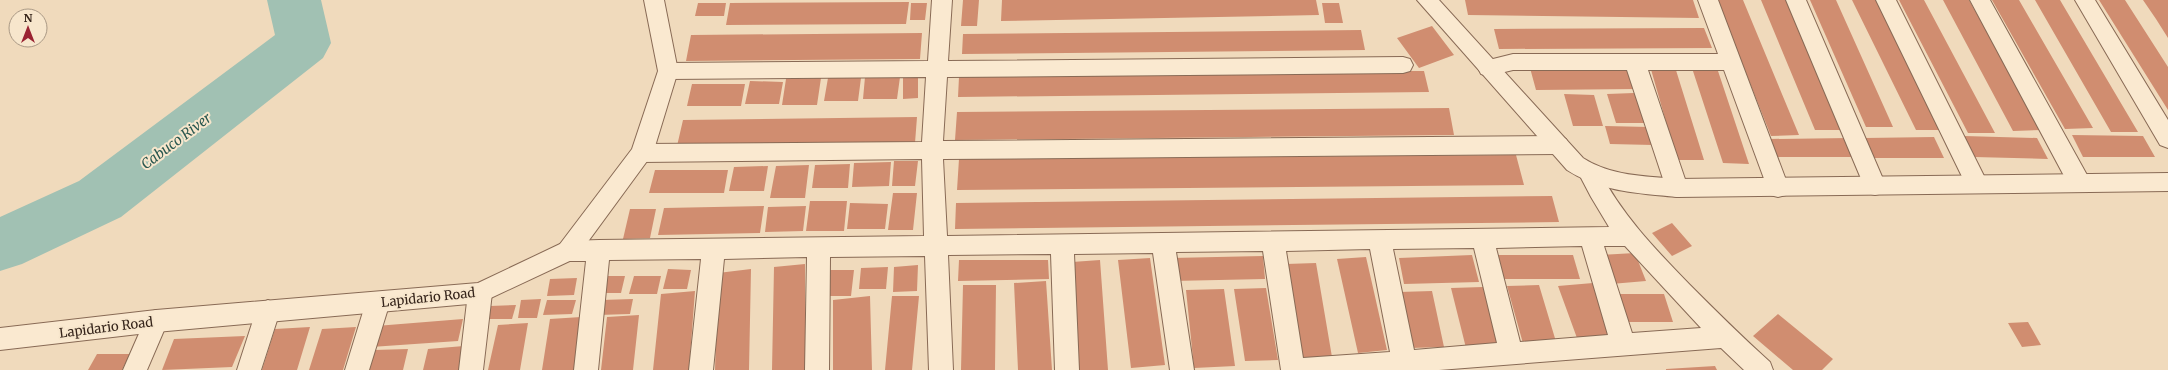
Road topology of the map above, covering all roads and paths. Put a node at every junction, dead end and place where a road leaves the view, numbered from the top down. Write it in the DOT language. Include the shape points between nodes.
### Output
graph roads {
  1 [pos="654,0"];
  2 [pos="942,0"];
  3 [pos="1427,0"];
  4 [pos="1708,0"];
  5 [pos="1796,0"];
  6 [pos="1886,0"];
  7 [pos="1980,0"];
  8 [pos="2085,0"];
  9 [pos="1635,62"];
  10 [pos="1730,62"];
  11 [pos="1403,65"];
  12 [pos="938,68"];
  13 [pos="1488,68"];
  14 [pos="668,71"];
  15 [pos="2168,139"];
  16 [pos="1558,145"];
  17 [pos="932,149"];
  18 [pos="642,152"];
  19 [pos="1591,176"];
  20 [pos="2079,182"];
  21 [pos="2168,182"];
  22 [pos="1977,184"];
  23 [pos="1875,186"];
  24 [pos="1677,188"];
  25 [pos="1778,188"];
  26 [pos="1630,236"];
  27 [pos="1590,237"];
  28 [pos="1483,239"];
  29 [pos="1380,240"];
  30 [pos="1273,241"];
  31 [pos="1163,243"];
  32 [pos="1062,244"];
  33 [pos="937,247"];
  34 [pos="818,248"];
  35 [pos="714,249"];
  36 [pos="599,250"];
  37 [pos="568,251"];
  38 [pos="480,293"];
  39 [pos="378,302"];
  40 [pos="268,311"];
  41 [pos="156,321"];
  42 [pos="1724,337"];
  43 [pos="0,339"];
  44 [pos="1623,344"];
  45 [pos="1511,353"];
  46 [pos="1404,362"];
  47 [pos="135,370"];
  48 [pos="249,370"];
  49 [pos="357,370"];
  50 [pos="471,370"];
  51 [pos="586,370"];
  52 [pos="701,370"];
  53 [pos="817,370"];
  54 [pos="941,370"];
  55 [pos="1067,370"];
  56 [pos="1182,370"];
  57 [pos="1294,370"];
  58 [pos="1761,370"];
  1 -- 14 [label="street, Lapidario Road"];
  2 -- 12 [label="street"];
  3 -- 13 [label="street"];
  4 -- 10 [label="street"];
  5 -- 23 [label="street"];
  6 -- 22 [label="street"];
  7 -- 20 [label="street"];
  8 -- 15 [label="street"];
  9 -- 10 [label="street"];
  9 -- 13 [label="street" via="1513,62"];
  9 -- 24 [label="street"];
  10 -- 25 [label="street"];
  11 -- 12 [label="street"];
  12 -- 14 [label="street"];
  12 -- 17 [label="street"];
  13 -- 16 [label="street"];
  14 -- 18 [label="street, Lapidario Road"];
  16 -- 17 [label="street"];
  16 -- 19 [label="street" via="1575,164"];
  17 -- 18 [label="street"];
  17 -- 33 [label="street"];
  18 -- 37 [label="street, Lapidario Road"];
  19 -- 24 [label="street"];
  19 -- 26 [label="street" via="1599,194"];
  20 -- 21 [label="street"];
  20 -- 22 [label="street"];
  22 -- 23 [label="street"];
  23 -- 25 [label="street"];
  24 -- 25 [label="street"];
  26 -- 27 [label="street"];
  26 -- 42 [label="street"];
  27 -- 28 [label="street"];
  27 -- 44 [label="street"];
  28 -- 29 [label="street"];
  28 -- 45 [label="street"];
  29 -- 30 [label="street"];
  29 -- 46 [label="street"];
  30 -- 31 [label="street"];
  30 -- 57 [label="street"];
  31 -- 32 [label="street"];
  31 -- 56 [label="street"];
  32 -- 33 [label="street"];
  32 -- 55 [label="street"];
  33 -- 34 [label="street"];
  33 -- 54 [label="street"];
  34 -- 35 [label="street"];
  34 -- 53 [label="street"];
  35 -- 36 [label="street"];
  35 -- 52 [label="street"];
  36 -- 37 [label="street"];
  36 -- 51 [label="street"];
  37 -- 38 [label="street, Lapidario Road"];
  38 -- 39 [label="street, Lapidario Road"];
  38 -- 50 [label="street"];
  39 -- 40 [label="street, Lapidario Road"];
  39 -- 49 [label="street"];
  40 -- 41 [label="street, Lapidario Road"];
  40 -- 48 [label="street"];
  41 -- 43 [label="street, Lapidario Road"];
  41 -- 47 [label="street"];
  42 -- 44 [label="street"];
  42 -- 58 [label="street"];
  44 -- 45 [label="street"];
  45 -- 46 [label="street"];
  46 -- 57 [label="street"];
}
